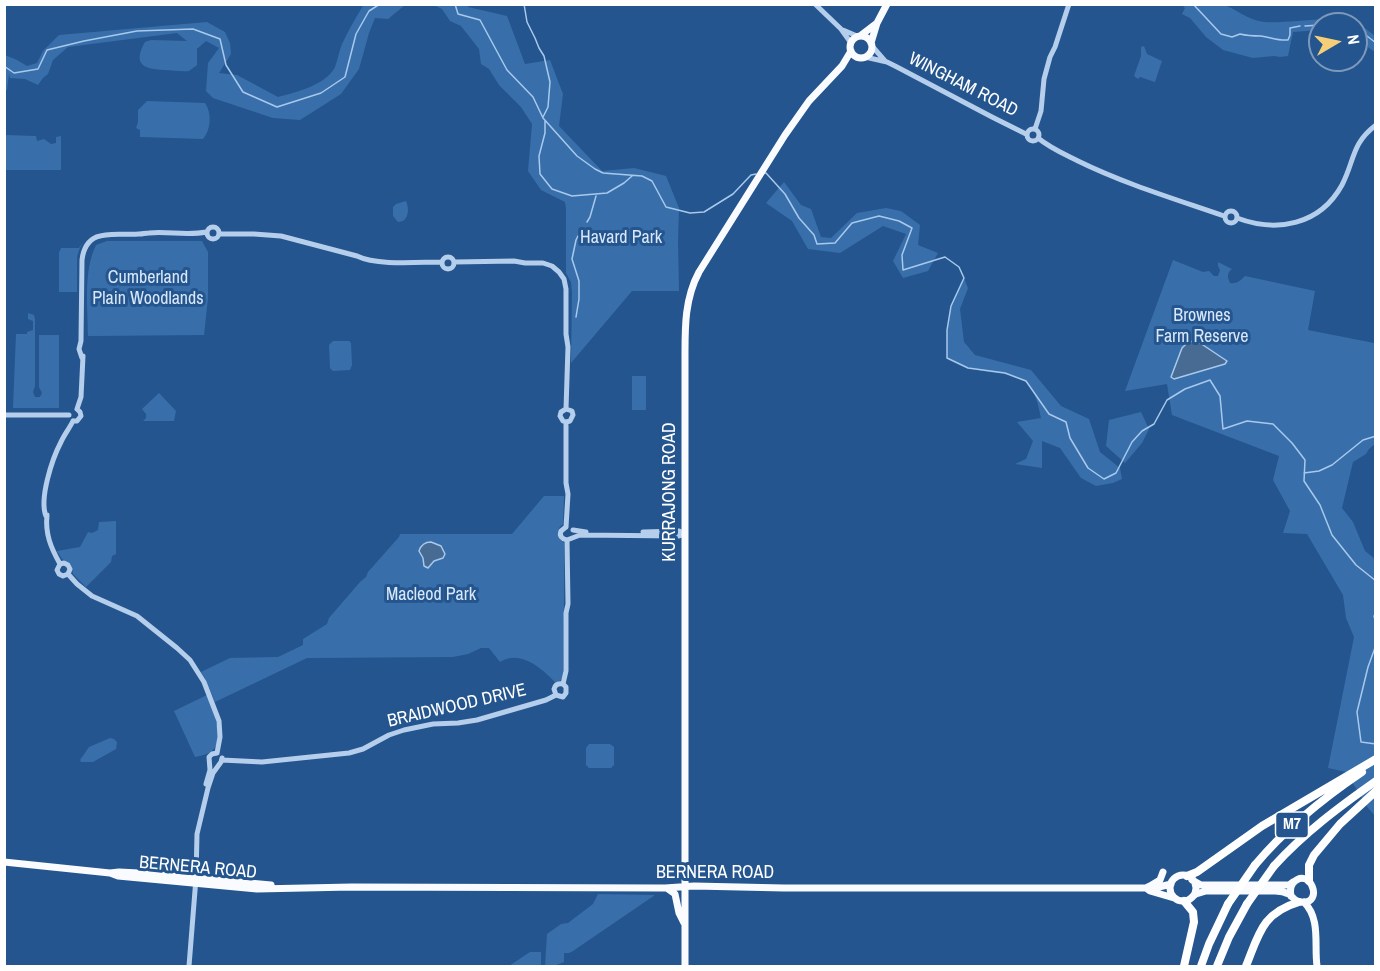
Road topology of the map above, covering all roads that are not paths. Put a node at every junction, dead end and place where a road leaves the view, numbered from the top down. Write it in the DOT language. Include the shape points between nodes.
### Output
graph roads {
  1 [pos="815,4"];
  2 [pos="887,4"];
  3 [pos="1069,4"];
  4 [pos="877,22"];
  5 [pos="841,29"];
  6 [pos="859,36"];
  7 [pos="871,44"];
  8 [pos="851,47"];
  9 [pos="861,57"];
  10 [pos="886,62"];
  11 [pos="842,66"];
  12 [pos="1376,125"];
  13 [pos="1035,129"];
  14 [pos="1026,134"];
  15 [pos="1038,138"];
  16 [pos="566,409"];
  17 [pos="77,410"];
  18 [pos="4,415"];
  19 [pos="69,416"];
  20 [pos="73,421"];
  21 [pos="566,422"];
  22 [pos="566,527"];
  23 [pos="573,530"];
  24 [pos="685,534"];
  25 [pos="569,539"];
  26 [pos="563,684"];
  27 [pos="556,695"];
  28 [pos="217,753"];
  29 [pos="1376,761"];
  30 [pos="210,763"];
  31 [pos="220,763"];
  32 [pos="1376,781"];
  33 [pos="1332,788"];
  34 [pos="1376,791"];
  35 [pos="4,862"];
  36 [pos="1163,872"];
  37 [pos="1189,878"];
  38 [pos="194,881"];
  39 [pos="1309,881"];
  40 [pos="1294,882"];
  41 [pos="1171,884"];
  42 [pos="685,887"];
  43 [pos="1148,887"];
  44 [pos="665,888"];
  45 [pos="1291,896"];
  46 [pos="1313,896"];
  47 [pos="1192,897"];
  48 [pos="1174,898"];
  49 [pos="1184,901"];
  50 [pos="1302,902"];
  51 [pos="685,926"];
  52 [pos="1316,929"];
  53 [pos="187,966"];
  54 [pos="685,966"];
  55 [pos="1184,966"];
  56 [pos="1201,966"];
  57 [pos="1217,966"];
  58 [pos="1245,966"];
  59 [pos="1316,966"];
  1 -- 5 [label="street"];
  2 -- 4 [label="main road"];
  3 -- 13 [label="street" via="1044,79"];
  4 -- 6 [label="main road"];
  4 -- 7 [label="main road"];
  5 -- 6 [label="street"];
  5 -- 8 [label="street"];
  6 -- 7 [label="main road"];
  6 -- 8 [label="main road" via="853,39"];
  7 -- 9 [label="main road" via="870,52"];
  7 -- 10 [label="street, WINGHAM ROAD"];
  8 -- 9 [label="main road" via="854,55"];
  8 -- 11 [label="main road"];
  9 -- 10 [label="street, WINGHAM ROAD"];
  9 -- 11 [label="main road"];
  10 -- 14 [label="street, WINGHAM ROAD"];
  11 -- 24 [label="main road, KURRAJONG ROAD" via="809,101 771,156 693,286 685,341"];
  12 -- 15 [label="street" via="1358,144 1332,200 1298,222 1277,226 1237,218 1229,223 1224,216 1111,177"];
  13 -- 14 [label="street"];
  13 -- 15 [label="street"];
  14 -- 15 [label="street" via="1030,141"];
  16 -- 17 [label="street" via="567,289 561,274 552,266 540,262 455,262 450,269 444,268 442,262 367,260 281,236 219,234 213,240 206,232 104,234 84,249 81,397"];
  16 -- 21 [label="street" via="560,416"];
  16 -- 21 [label="street" via="573,415"];
  17 -- 19 [label="street" via="71,410"];
  17 -- 20 [label="street" via="81,418"];
  18 -- 19 [label="street"];
  19 -- 20 [label="street"];
  20 -- 28 [label="street" via="53,459 44,509 48,540 60,564 58,574 68,574 93,596 136,616 190,660 204,682 219,721"];
  21 -- 22 [label="street"];
  22 -- 23 [label="street"];
  22 -- 25 [label="street" via="560,535"];
  23 -- 24 [label="street"];
  23 -- 25 [label="street"];
  24 -- 25 [label="street" via="580,535"];
  24 -- 42 [label="main road, KURRAJONG ROAD"];
  25 -- 26 [label="street"];
  26 -- 27 [label="street" via="555,688"];
  26 -- 27 [label="street" via="566,694"];
  27 -- 31 [label="street, BRAIDWOOD DRIVE" via="477,720 404,730 349,753"];
  28 -- 30 [label="street" via="210,755"];
  28 -- 31 [label="street"];
  29 -- 33 [label="highway, M7"];
  30 -- 31 [label="street"];
  30 -- 38 [label="street" via="194,829"];
  31 -- 38 [label="street" via="208,788 197,834"];
  32 -- 57 [label="highway, M7, bridge" via="1306,833 1274,866 1247,904"];
  33 -- 37 [label="highway" via="1262,826"];
  33 -- 56 [label="highway, M7, bridge" via="1255,865 1228,904"];
  34 -- 39 [label="highway" via="1350,814 1311,861"];
  35 -- 38 [label="main road, BERNERA ROAD"];
  36 -- 43 [label="main road" via="1160,880"];
  37 -- 40 [label="main road" via="1202,885"];
  37 -- 41 [label="main road" via="1178,877"];
  37 -- 47 [label="main road" via="1195,890"];
  38 -- 44 [label="main road, BERNERA ROAD" via="283,888"];
  38 -- 53 [label="street"];
  39 -- 40 [label="main road"];
  39 -- 46 [label="main road" via="1314,888"];
  40 -- 45 [label="main road"];
  41 -- 43 [label="main road, BERNERA ROAD"];
  41 -- 48 [label="main road"];
  42 -- 43 [label="main road, BERNERA ROAD"];
  42 -- 44 [label="main road, BERNERA ROAD"];
  42 -- 51 [label="main road, KURRAJONG ROAD"];
  43 -- 48 [label="main road, BERNERA ROAD"];
  44 -- 51 [label="main road" via="675,894"];
  45 -- 47 [label="main road" via="1282,891 1206,891"];
  45 -- 50 [label="main road"];
  46 -- 50 [label="main road"];
  46 -- 52 [label="main road" via="1318,916"];
  47 -- 49 [label="main road"];
  48 -- 49 [label="main road"];
  49 -- 55 [label="highway" via="1194,922"];
  50 -- 52 [label="main road" via="1312,912"];
  50 -- 58 [label="highway" via="1279,910 1266,922"];
  51 -- 54 [label="main road, KURRAJONG ROAD"];
  52 -- 59 [label="main road"];
}
